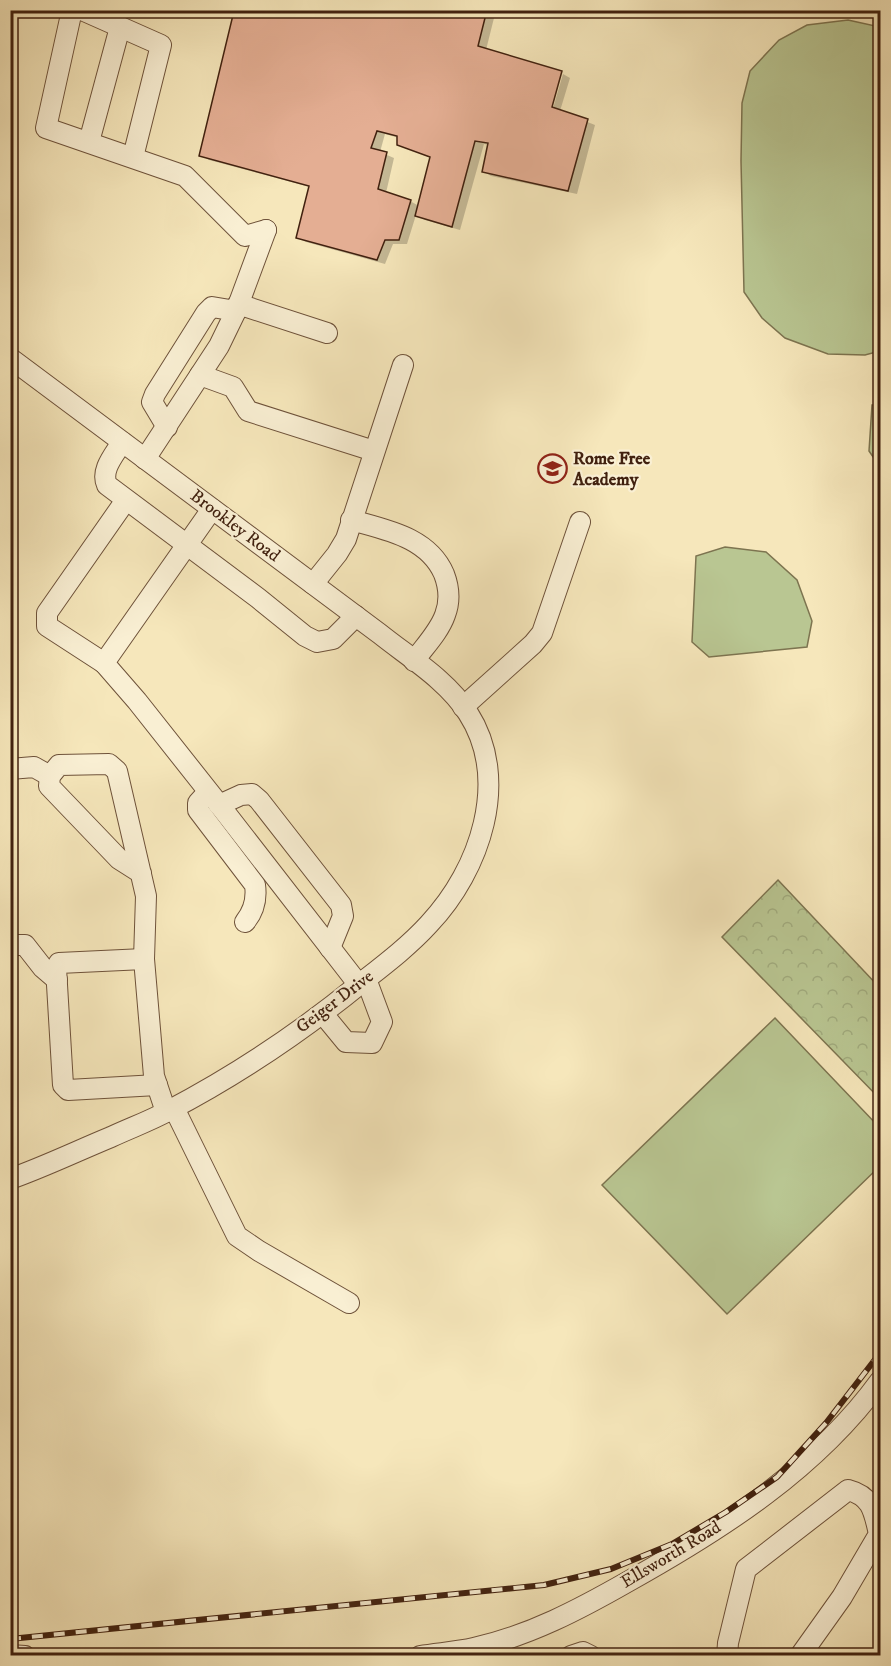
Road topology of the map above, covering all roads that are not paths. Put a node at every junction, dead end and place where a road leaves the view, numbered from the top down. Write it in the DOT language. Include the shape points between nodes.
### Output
graph roads {
  1 [pos="72,10"];
  2 [pos="82,10"];
  3 [pos="120,27"];
  4 [pos="89,142"];
  5 [pos="133,157"];
  6 [pos="237,308"];
  7 [pos="327,333"];
  8 [pos="10,358"];
  9 [pos="402,365"];
  10 [pos="200,375"];
  11 [pos="167,427"];
  12 [pos="122,442"];
  13 [pos="374,451"];
  14 [pos="145,459"];
  15 [pos="126,500"];
  16 [pos="212,509"];
  17 [pos="351,520"];
  18 [pos="580,522"];
  19 [pos="186,545"];
  20 [pos="313,584"];
  21 [pos="356,616"];
  22 [pos="414,661"];
  23 [pos="104,663"];
  24 [pos="460,702"];
  25 [pos="10,769"];
  26 [pos="50,776"];
  27 [pos="214,798"];
  28 [pos="141,873"];
  29 [pos="245,922"];
  30 [pos="10,945"];
  31 [pos="330,948"];
  32 [pos="144,959"];
  33 [pos="57,980"];
  34 [pos="362,982"];
  35 [pos="323,1014"];
  36 [pos="158,1085"];
  37 [pos="170,1110"];
  38 [pos="10,1179"];
  39 [pos="349,1303"];
  40 [pos="880,1381"];
  41 [pos="10,1655"];
  42 [pos="25,1656"];
  43 [pos="420,1656"];
  44 [pos="571,1656"];
  45 [pos="591,1656"];
  46 [pos="727,1656"];
  47 [pos="800,1656"];
  1 -- 4 [label="street" via="46,128"];
  2 -- 3 [label="street"];
  3 -- 4 [label="street"];
  3 -- 5 [label="street" via="161,45"];
  4 -- 5 [label="street"];
  5 -- 6 [label="street" via="185,176 245,236 266,230"];
  6 -- 7 [label="street"];
  6 -- 10 [label="street"];
  6 -- 11 [label="street" via="212,307 206,313 155,394 152,402"];
  8 -- 12 [label="street, Brookley Road"];
  9 -- 13 [label="street"];
  10 -- 11 [label="street"];
  10 -- 13 [label="street" via="233,387 248,411"];
  11 -- 14 [label="street"];
  12 -- 14 [label="street, Brookley Road"];
  12 -- 15 [label="street" via="106,468 104,479"];
  13 -- 17 [label="street"];
  14 -- 16 [label="street, Brookley Road"];
  15 -- 19 [label="street"];
  15 -- 23 [label="street" via="47,613 48,626"];
  16 -- 19 [label="street"];
  16 -- 20 [label="street, Brookley Road"];
  17 -- 20 [label="street" via="346,539"];
  17 -- 22 [label="street" via="413,540 440,565 448,589 446,613"];
  18 -- 24 [label="street" via="542,633 534,644"];
  19 -- 21 [label="street" via="317,642 333,639"];
  19 -- 23 [label="street"];
  20 -- 21 [label="street, Brookley Road"];
  21 -- 22 [label="street, Brookley Road"];
  22 -- 24 [label="street, Brookley Road"];
  23 -- 27 [label="street"];
  24 -- 34 [label="street, Geiger Drive" via="479,735 488,768 489,794 483,830 463,877 446,904 429,925"];
  25 -- 26 [label="street" via="34,767"];
  26 -- 28 [label="street" via="49,786 58,797 119,859"];
  26 -- 28 [label="street" via="60,765 109,764 117,771"];
  27 -- 29 [label="street" via="198,803 198,810 255,885 253,913"];
  27 -- 31 [label="street"];
  27 -- 31 [label="street" via="252,794 341,905 343,916"];
  28 -- 32 [label="street" via="146,896"];
  30 -- 33 [label="street" via="25,945"];
  31 -- 34 [label="street"];
  32 -- 33 [label="street" via="59,963"];
  32 -- 36 [label="street"];
  33 -- 36 [label="street" via="63,1085 68,1090"];
  34 -- 35 [label="street, Geiger Drive"];
  34 -- 35 [label="street" via="382,1022 372,1044 346,1042"];
  35 -- 37 [label="street, Geiger Drive"];
  36 -- 37 [label="street"];
  37 -- 38 [label="street, Geiger Drive"];
  37 -- 39 [label="street" via="237,1236"];
  40 -- 43 [label="street, Ellsworth Road" via="834,1435 782,1483 685,1550 537,1628 474,1648"];
  41 -- 42 [label="street"];
  44 -- 45 [label="street" via="583,1652"];
  46 -- 47 [label="street" via="746,1569 848,1490 860,1493 874,1509 879,1534 842,1597"];
}
